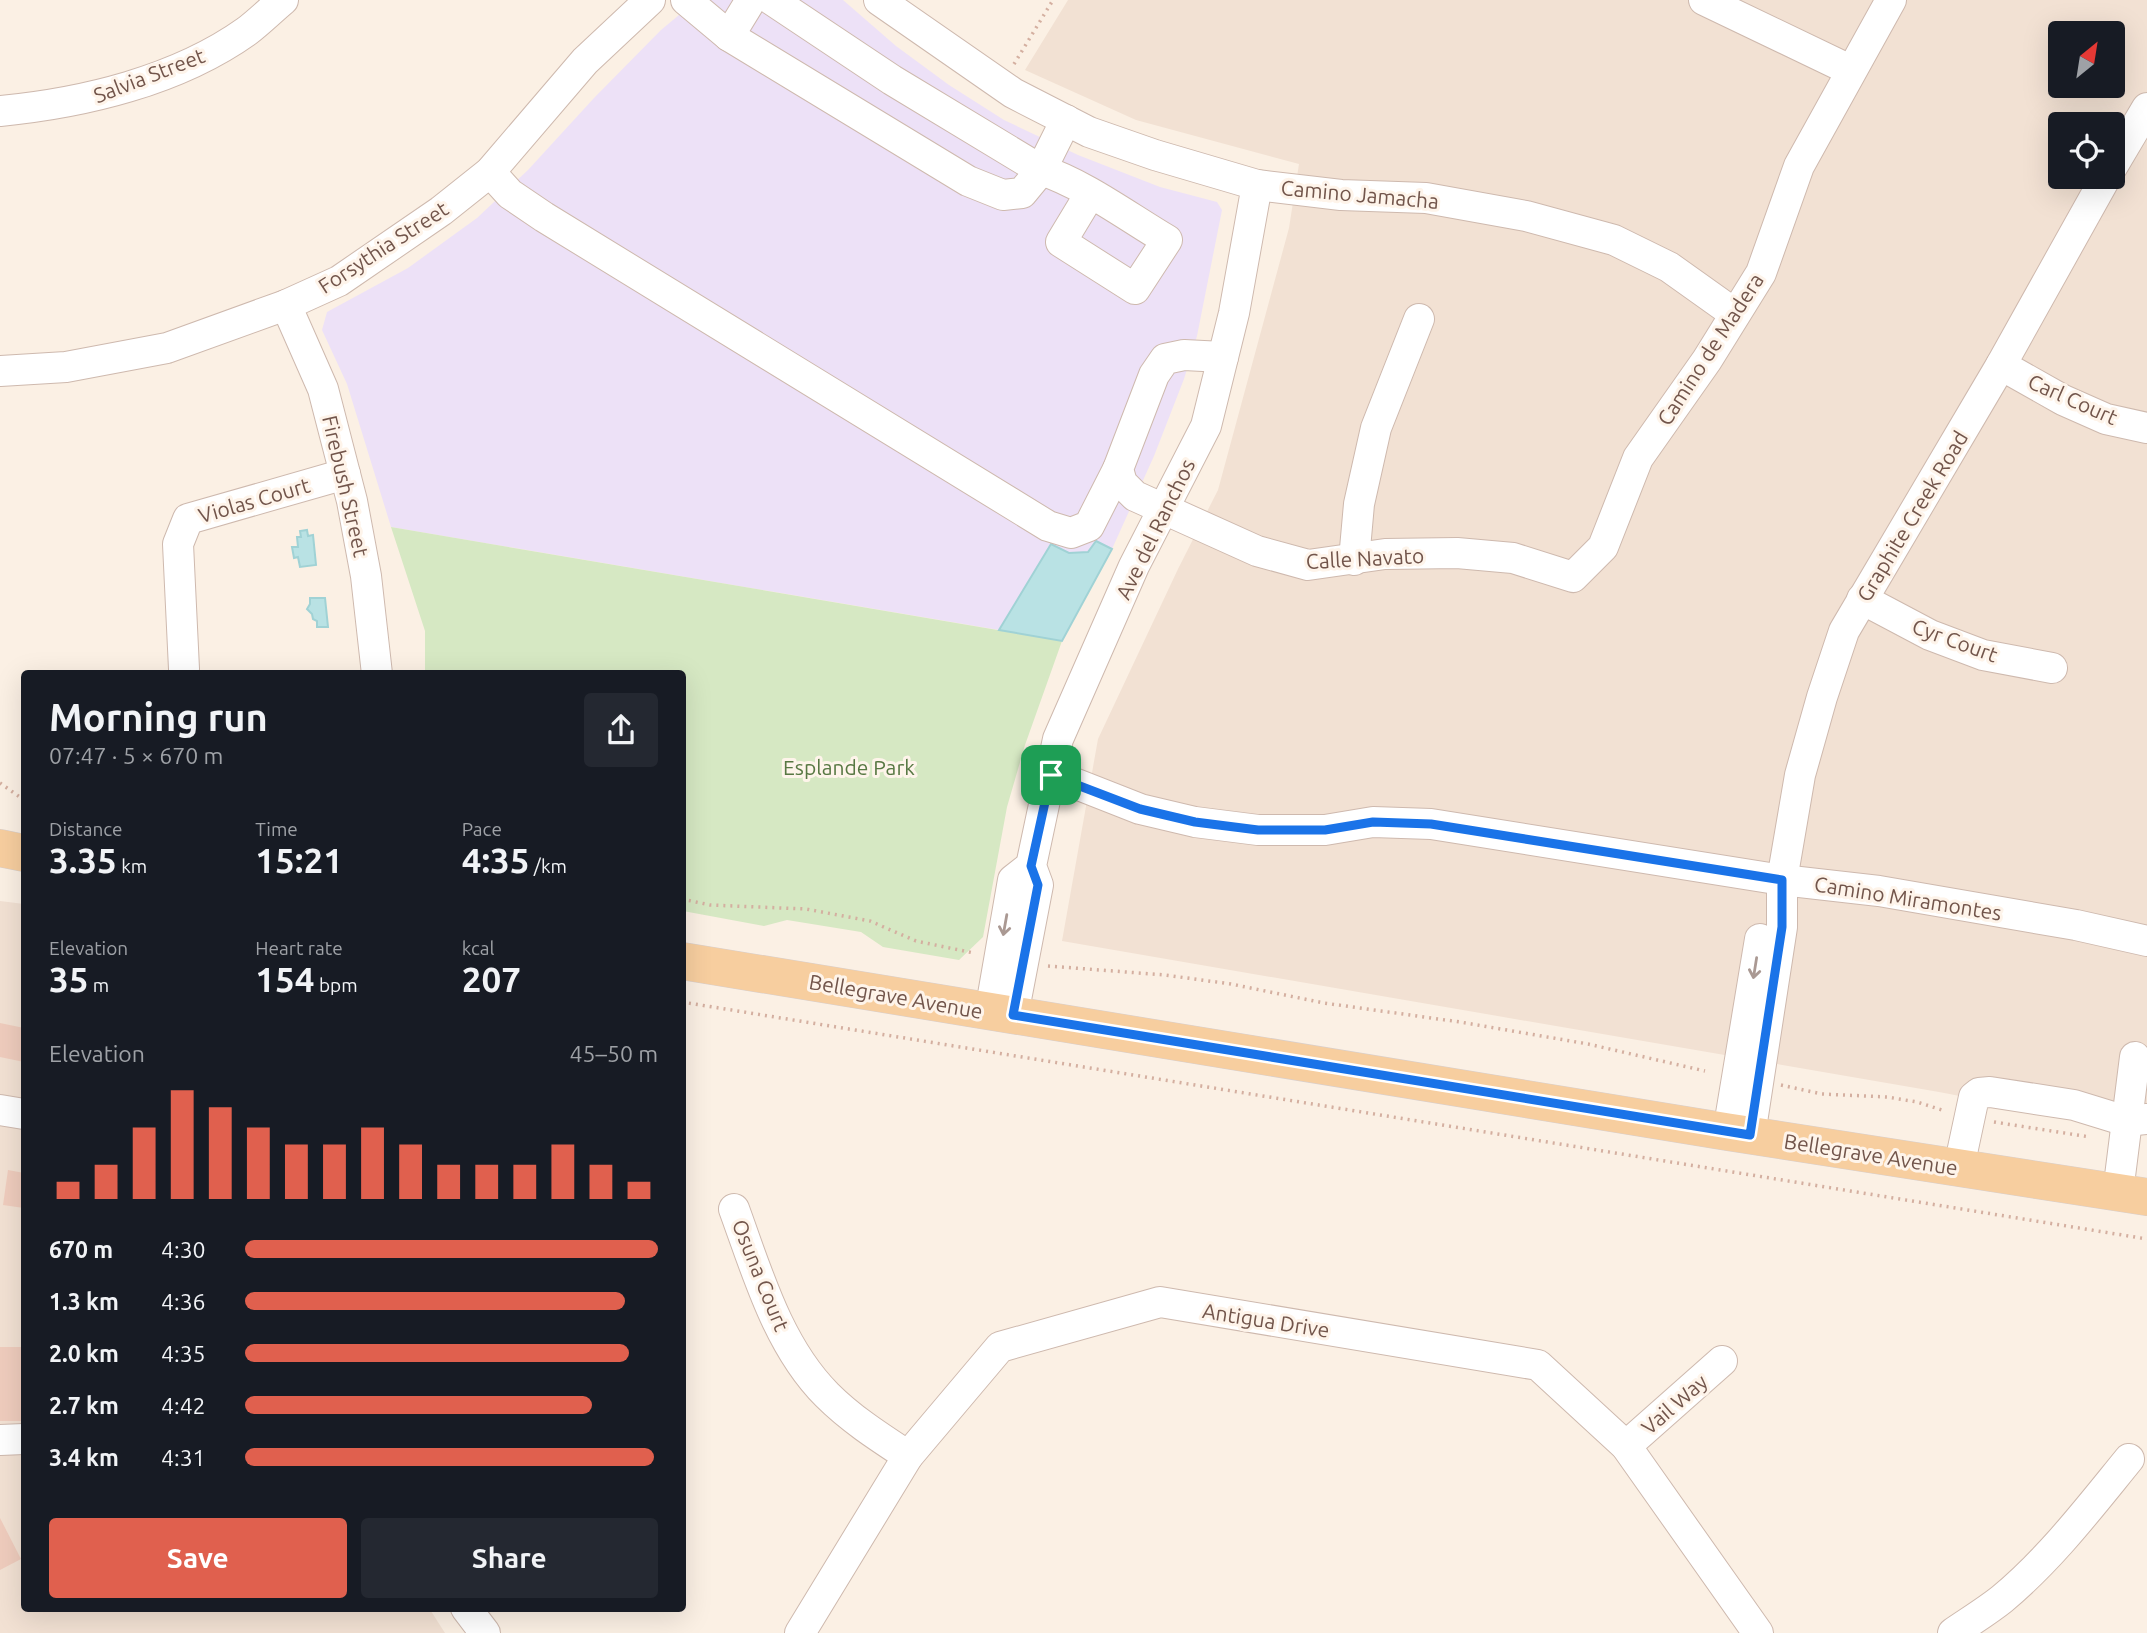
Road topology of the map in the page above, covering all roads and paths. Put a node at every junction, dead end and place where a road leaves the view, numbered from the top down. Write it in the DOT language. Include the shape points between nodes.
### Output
graph roads {
  1 [pos="283,0"];
  2 [pos="650,0"];
  3 [pos="686,0"];
  4 [pos="751,0"];
  5 [pos="772,0"];
  6 [pos="879,0"];
  7 [pos="1053,0"];
  8 [pos="1704,0"];
  9 [pos="1891,0"];
  10 [pos="729,36"];
  11 [pos="1013,66"];
  12 [pos="1850,70"];
  13 [pos="2147,108"];
  14 [pos="0,111"];
  15 [pos="1066,120"];
  16 [pos="2125,145"];
  17 [pos="1041,170"];
  18 [pos="490,172"];
  19 [pos="1258,185"];
  20 [pos="2099,189"];
  21 [pos="1090,194"];
  22 [pos="286,305"];
  23 [pos="1735,314"];
  24 [pos="1419,319"];
  25 [pos="1223,357"];
  26 [pos="2001,365"];
  27 [pos="0,371"];
  28 [pos="2147,428"];
  29 [pos="1118,469"];
  30 [pos="345,474"];
  31 [pos="1163,509"];
  32 [pos="1354,561"];
  33 [pos="1573,577"];
  34 [pos="1862,599"];
  35 [pos="2052,668"];
  36 [pos="184,669"];
  37 [pos="377,670"];
  38 [pos="1051,775"];
  39 [pos="0,783"];
  40 [pos="21,798"];
  41 [pos="0,848"];
  42 [pos="21,852"];
  43 [pos="1782,880"];
  44 [pos="686,900"];
  45 [pos="2147,941"];
  46 [pos="974,953"];
  47 [pos="686,962"];
  48 [pos="1047,966"];
  49 [pos="686,1003"];
  50 [pos="1001,1013"];
  51 [pos="2135,1057"];
  52 [pos="1705,1071"];
  53 [pos="0,1110"];
  54 [pos="21,1114"];
  55 [pos="2137,1120"];
  56 [pos="1739,1134"];
  57 [pos="1959,1167"];
  58 [pos="2133,1194"];
  59 [pos="734,1209"];
  60 [pos="2147,1239"];
  61 [pos="1722,1362"];
  62 [pos="21,1439"];
  63 [pos="0,1440"];
  64 [pos="1626,1446"];
  65 [pos="908,1456"];
  66 [pos="2129,1460"];
  67 [pos="469,1612"];
  68 [pos="485,1633"];
  69 [pos="800,1633"];
  70 [pos="1758,1633"];
  71 [pos="1953,1633"];
  1 -- 14 [label="street, Salvia Street" via="246,31 198,59 141,82 86,99"];
  2 -- 18 [label="street, Forsythia Street" via="585,61"];
  3 -- 10 [label="street"];
  4 -- 10 [label="street"];
  5 -- 17 [label="street" via="892,80"];
  6 -- 15 [label="street, Camino Jamacha" via="1013,93"];
  7 -- 11 [label="path"];
  8 -- 12 [label="street"];
  9 -- 12 [label="street, Camino de Madera"];
  10 -- 17 [label="street" via="968,181 1003,195 1022,193"];
  12 -- 23 [label="street, Camino de Madera" via="1799,166 1760,273"];
  13 -- 16 [label="street"];
  15 -- 17 [label="street"];
  15 -- 19 [label="street, Camino Jamacha" via="1155,155"];
  17 -- 21 [label="street"];
  18 -- 22 [label="street, Forsythia Street" via="350,274"];
  18 -- 29 [label="street" via="510,194 544,217 1048,526 1071,533 1089,526"];
  19 -- 23 [label="street, Camino Jamacha" via="1340,195 1426,198 1589,233 1669,267"];
  19 -- 25 [label="street, Ave del Ranchos"];
  20 -- 26 [label="street, Graphite Creek Road"];
  22 -- 27 [label="street, Forsythia Street" via="167,348 66,367"];
  22 -- 30 [label="street, Firebush Street" via="323,389"];
  23 -- 33 [label="street, Camino de Madera" via="1638,457 1603,547"];
  24 -- 32 [label="street" via="1372,440"];
  25 -- 29 [label="street" via="1165,359 1154,375"];
  25 -- 31 [label="street, Ave del Ranchos" via="1206,426"];
  26 -- 28 [label="street, Carl Court" via="2106,419"];
  26 -- 34 [label="street, Graphite Creek Road"];
  29 -- 31 [label="street, Calle Navato" via="1122,483 1135,496"];
  30 -- 36 [label="street, Violas Court" via="188,519 177,544"];
  30 -- 37 [label="street, Firebush Street" via="366,576"];
  31 -- 32 [label="street, Calle Navato" via="1270,555 1308,565"];
  31 -- 38 [label="street, Ave del Ranchos" via="1058,738"];
  32 -- 33 [label="street, Calle Navato" via="1385,555 1457,553 1513,558"];
  34 -- 35 [label="street, Cyr Court" via="1930,635 1983,654"];
  34 -- 43 [label="street, Graphite Creek Road" via="1844,631 1822,697 1800,775"];
  38 -- 43 [label="street, Camino Miramontes" via="1140,809 1195,822 1258,830 1325,830 1373,822 1431,824"];
  38 -- 50 [label="street, Ave del Ranchos" via="1031,866 1013,880"];
  39 -- 40 [label="path"];
  41 -- 42 [label="main road"];
  43 -- 45 [label="street, Camino Miramontes" via="1879,891"];
  43 -- 56 [label="street, Graphite Creek Road" via="1782,927"];
  44 -- 46 [label="path" via="806,909 870,921 916,941"];
  47 -- 50 [label="main road, Bellegrave Avenue"];
  48 -- 52 [label="path" via="1231,984 1588,1044"];
  49 -- 60 [label="path"];
  50 -- 56 [label="main road, Bellegrave Avenue"];
  51 -- 55 [label="street"];
  53 -- 54 [label="street"];
  55 -- 57 [label="street" via="2074,1105 1979,1093 1974,1097"];
  55 -- 58 [label="street"];
  56 -- 57 [label="main road, Bellegrave Avenue"];
  57 -- 58 [label="main road, Bellegrave Avenue"];
  59 -- 65 [label="street, Osuna Court" via="775,1318 796,1354 846,1413"];
  61 -- 64 [label="street, Vail Way"];
  62 -- 63 [label="street"];
  64 -- 65 [label="street, Antigua Drive" via="1538,1365 1160,1303 1000,1347"];
  64 -- 70 [label="street, Antigua Drive"];
  65 -- 69 [label="street, Antigua Drive"];
  66 -- 71 [label="street" via="2032,1572"];
  67 -- 68 [label="street"];
}
